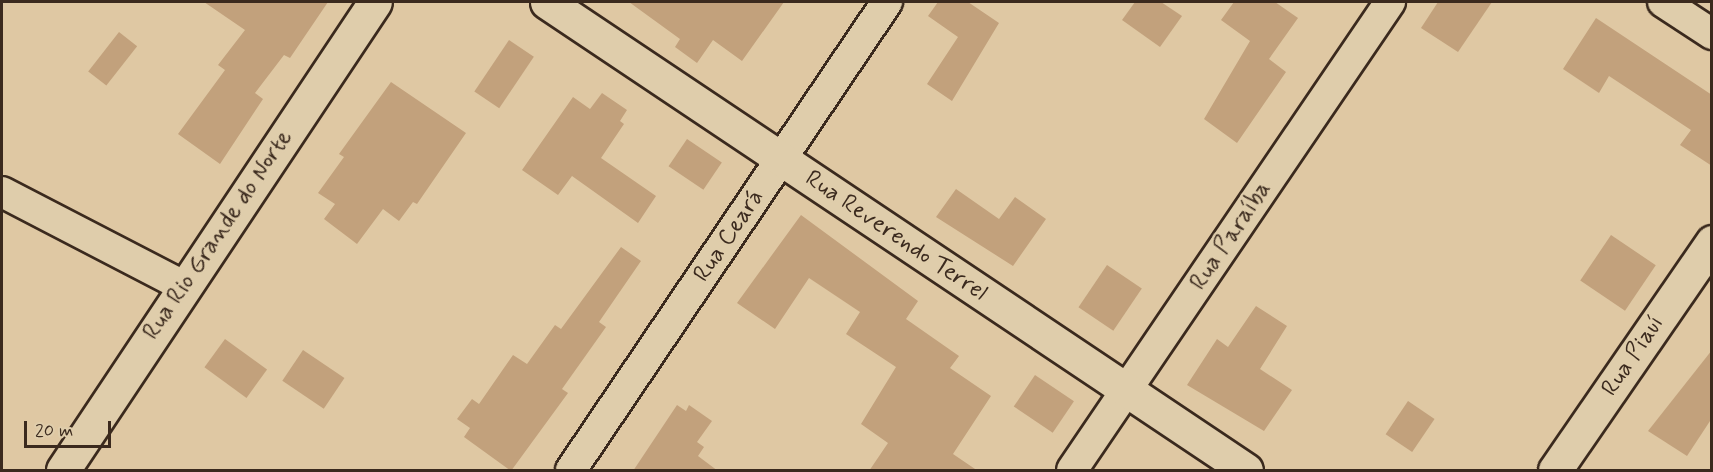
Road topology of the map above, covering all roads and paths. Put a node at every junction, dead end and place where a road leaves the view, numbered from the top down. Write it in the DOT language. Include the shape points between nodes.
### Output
graph roads {
  1 [pos="375,2"];
  2 [pos="547,2"];
  3 [pos="887,2"];
  4 [pos="1390,2"];
  5 [pos="1663,2"];
  6 [pos="1712,34"];
  7 [pos="781,159"];
  8 [pos="2,192"];
  9 [pos="1712,242"];
  10 [pos="183,286"];
  11 [pos="1126,390"];
  12 [pos="63,471"];
  13 [pos="571,471"];
  14 [pos="1072,471"];
  15 [pos="1246,471"];
  16 [pos="1555,471"];
  1 -- 10 [label="street, Rua Rio Grande do Norte"];
  2 -- 7 [label="street, Rua Reverendo Terrel"];
  3 -- 7 [label="street, Rua Ceará"];
  4 -- 11 [label="street, Rua Paraíba"];
  5 -- 6 [label="street"];
  7 -- 11 [label="street, Rua Reverendo Terrel"];
  7 -- 13 [label="street, Rua Ceará"];
  8 -- 10 [label="street"];
  9 -- 16 [label="street, Rua Piauí"];
  10 -- 12 [label="street, Rua Rio Grande do Norte"];
  11 -- 14 [label="street, Rua Paraíba"];
  11 -- 15 [label="street, Rua Reverendo Terrel"];
}
